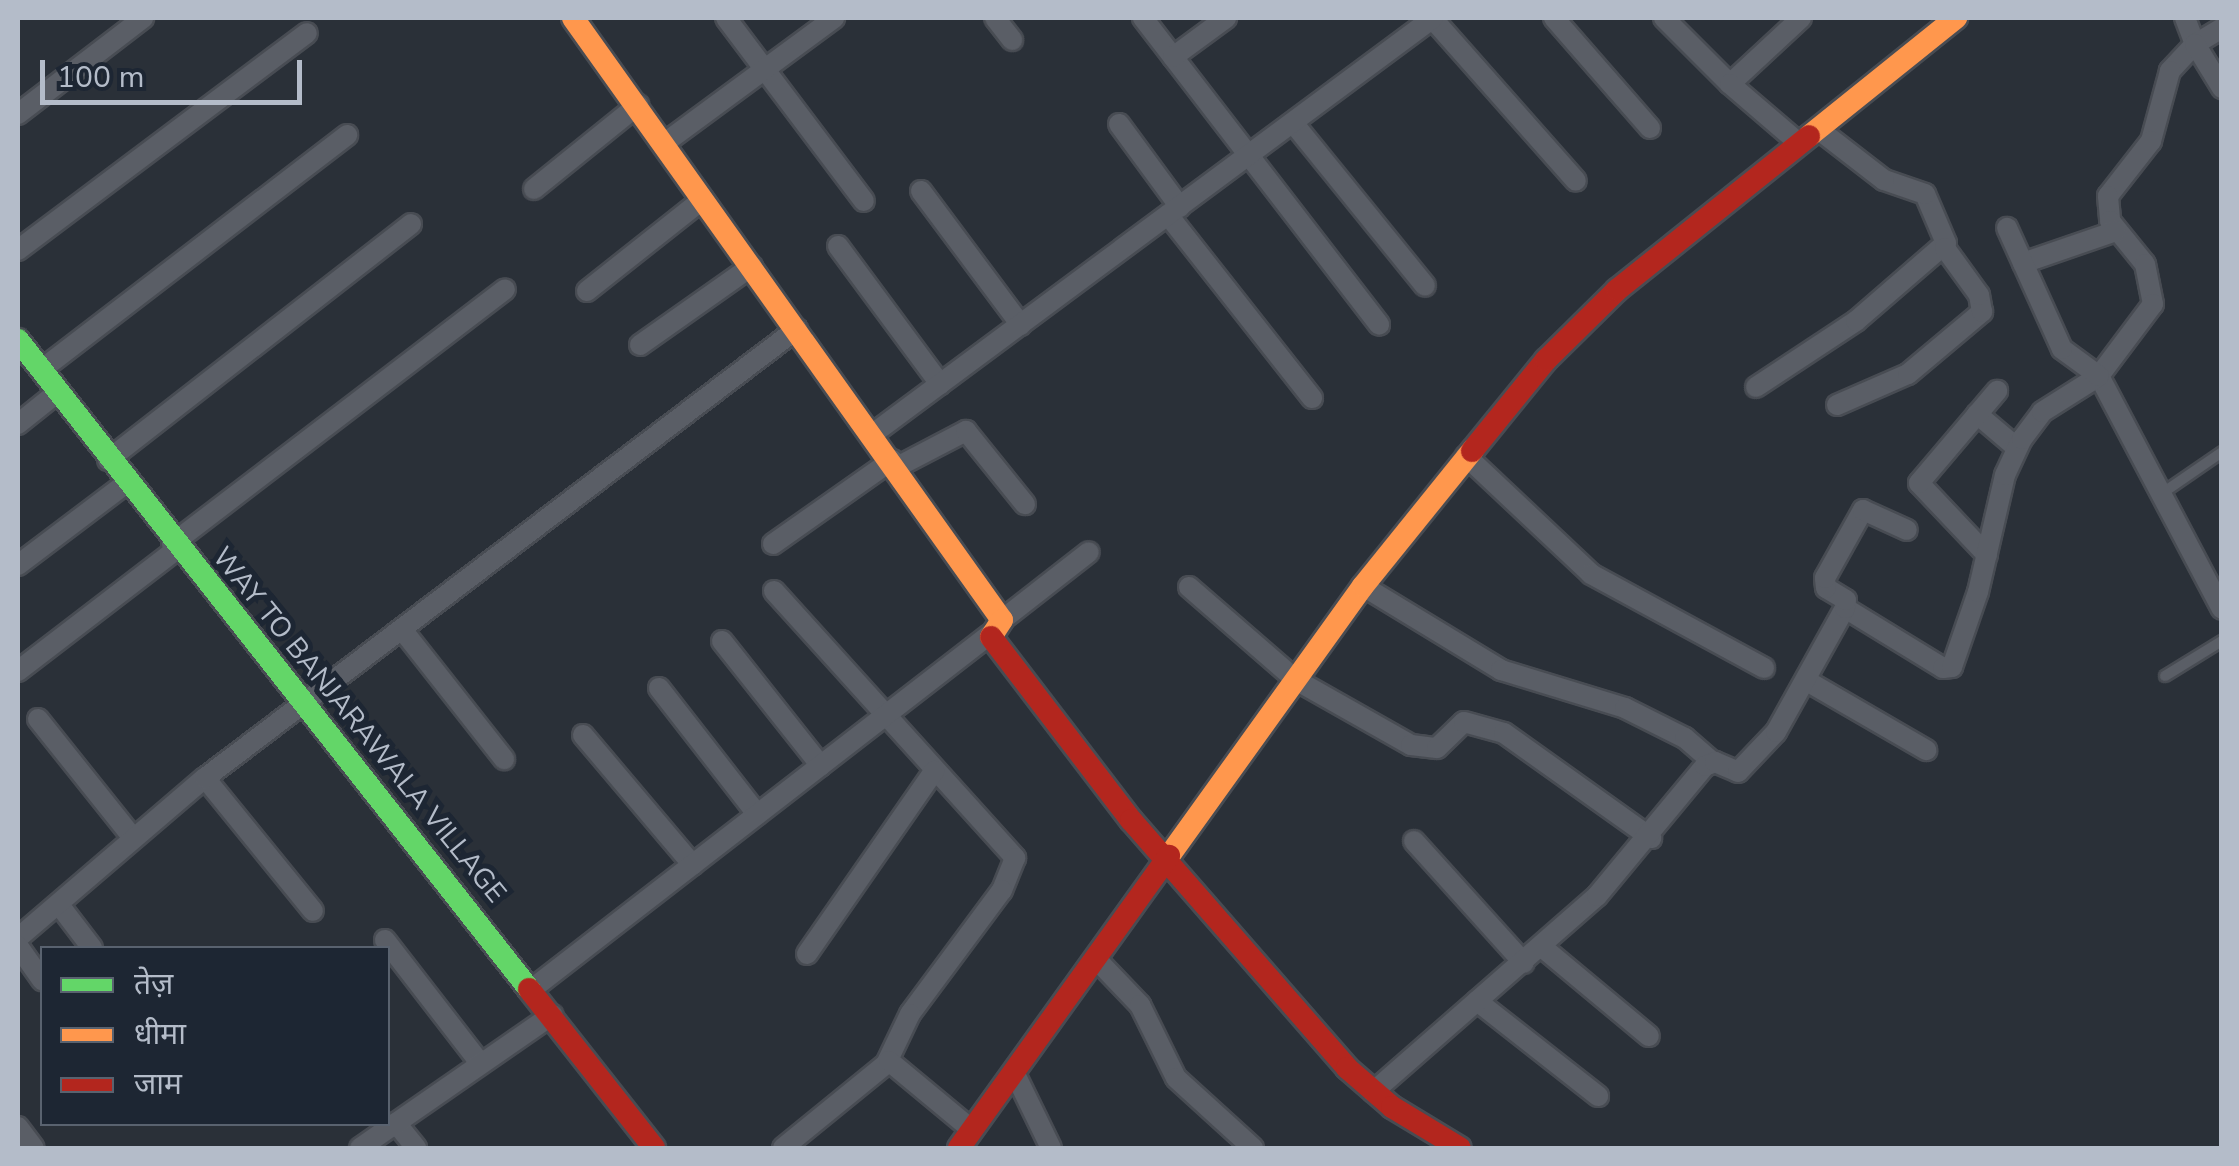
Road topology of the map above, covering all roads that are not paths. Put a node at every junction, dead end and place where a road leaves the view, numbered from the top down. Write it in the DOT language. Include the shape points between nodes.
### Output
graph roads {
  1 [pos="143,18"];
  2 [pos="573,18"];
  3 [pos="726,18"];
  4 [pos="834,18"];
  5 [pos="995,18"];
  6 [pos="1144,18"];
  7 [pos="1226,18"];
  8 [pos="1433,18"];
  9 [pos="1554,18"];
  10 [pos="1664,18"];
  11 [pos="1801,18"];
  12 [pos="1956,18"];
  13 [pos="2185,18"];
  14 [pos="2222,28"];
  15 [pos="307,33"];
  16 [pos="1012,40"];
  17 [pos="2195,44"];
  18 [pos="1174,57"];
  19 [pos="767,70"];
  20 [pos="1730,84"];
  21 [pos="2222,88"];
  22 [pos="638,105"];
  23 [pos="18,114"];
  24 [pos="1119,124"];
  25 [pos="1294,124"];
  26 [pos="1650,128"];
  27 [pos="347,135"];
  28 [pos="1809,136"];
  29 [pos="666,142"];
  30 [pos="1248,156"];
  31 [pos="1576,181"];
  32 [pos="534,189"];
  33 [pos="920,192"];
  34 [pos="704,199"];
  35 [pos="864,201"];
  36 [pos="1174,211"];
  37 [pos="411,224"];
  38 [pos="2008,228"];
  39 [pos="2116,231"];
  40 [pos="838,246"];
  41 [pos="1945,248"];
  42 [pos="18,250"];
  43 [pos="2023,263"];
  44 [pos="752,266"];
  45 [pos="1424,286"];
  46 [pos="505,289"];
  47 [pos="587,291"];
  48 [pos="1021,325"];
  49 [pos="1379,325"];
  50 [pos="797,329"];
  51 [pos="18,340"];
  52 [pos="640,345"];
  53 [pos="41,370"];
  54 [pos="2100,376"];
  55 [pos="940,384"];
  56 [pos="1756,387"];
  57 [pos="1997,391"];
  58 [pos="58,392"];
  59 [pos="1312,398"];
  60 [pos="1837,405"];
  61 [pos="1977,414"];
  62 [pos="18,424"];
  63 [pos="874,433"];
  64 [pos="2018,448"];
  65 [pos="2222,452"];
  66 [pos="1466,456"];
  67 [pos="108,460"];
  68 [pos="894,464"];
  69 [pos="125,484"];
  70 [pos="2161,494"];
  71 [pos="1025,504"];
  72 [pos="1907,530"];
  73 [pos="773,544"];
  74 [pos="175,546"];
  75 [pos="1088,552"];
  76 [pos="1987,555"];
  77 [pos="18,565"];
  78 [pos="2215,580"];
  79 [pos="1363,586"];
  80 [pos="1188,587"];
  81 [pos="774,591"];
  82 [pos="1844,608"];
  83 [pos="2222,609"];
  84 [pos="996,628"];
  85 [pos="404,632"];
  86 [pos="722,641"];
  87 [pos="2222,641"];
  88 [pos="1764,668"];
  89 [pos="18,671"];
  90 [pos="2165,676"];
  91 [pos="1296,680"];
  92 [pos="1807,681"];
  93 [pos="659,688"];
  94 [pos="310,704"];
  95 [pos="888,716"];
  96 [pos="38,719"];
  97 [pos="583,735"];
  98 [pos="1926,750"];
  99 [pos="504,759"];
  100 [pos="1713,762"];
  101 [pos="821,766"];
  102 [pos="934,771"];
  103 [pos="205,778"];
  104 [pos="758,814"];
  105 [pos="133,838"];
  106 [pos="1651,838"];
  107 [pos="1414,841"];
  108 [pos="1171,860"];
  109 [pos="693,865"];
  110 [pos="60,906"];
  111 [pos="313,912"];
  112 [pos="18,938"];
  113 [pos="385,940"];
  114 [pos="18,946"];
  115 [pos="90,946"];
  116 [pos="390,946"];
  117 [pos="390,946"];
  118 [pos="1542,947"];
  119 [pos="807,954"];
  120 [pos="1096,959"];
  121 [pos="1524,963"];
  122 [pos="40,977"];
  123 [pos="532,990"];
  124 [pos="1477,1001"];
  125 [pos="552,1015"];
  126 [pos="1649,1036"];
  127 [pos="889,1061"];
  128 [pos="480,1063"];
  129 [pos="1016,1076"];
  130 [pos="1373,1092"];
  131 [pos="1598,1096"];
  132 [pos="390,1121"];
  133 [pos="18,1127"];
  134 [pos="381,1127"];
  135 [pos="965,1139"];
  136 [pos="34,1148"];
  137 [pos="360,1148"];
  138 [pos="416,1148"];
  139 [pos="654,1148"];
  140 [pos="783,1148"];
  141 [pos="1052,1148"];
  142 [pos="1253,1148"];
  143 [pos="1460,1148"];
  1 -- 23 [label="street"];
  2 -- 22 [label="street"];
  3 -- 19 [label="street"];
  4 -- 19 [label="street"];
  5 -- 16 [label="street"];
  6 -- 18 [label="street"];
  7 -- 18 [label="street"];
  8 -- 25 [label="street"];
  8 -- 31 [label="street"];
  9 -- 26 [label="street"];
  10 -- 20 [label="street"];
  11 -- 20 [label="street"];
  12 -- 28 [label="street"];
  13 -- 17 [label="street"];
  14 -- 17 [label="street"];
  15 -- 42 [label="street"];
  17 -- 21 [label="street"];
  17 -- 39 [label="street" via="2170,71 2151,141 2108,196"];
  18 -- 30 [label="street"];
  19 -- 29 [label="street"];
  19 -- 35 [label="street"];
  20 -- 28 [label="street"];
  22 -- 29 [label="street"];
  22 -- 32 [label="street"];
  24 -- 36 [label="street"];
  25 -- 30 [label="street"];
  25 -- 45 [label="street"];
  27 -- 53 [label="street"];
  28 -- 41 [label="street" via="1884,180 1925,194"];
  28 -- 66 [label="street" via="1578,326"];
  29 -- 34 [label="street"];
  30 -- 36 [label="street"];
  30 -- 49 [label="street"];
  33 -- 48 [label="street"];
  34 -- 44 [label="street"];
  34 -- 47 [label="street"];
  36 -- 48 [label="street"];
  36 -- 59 [label="street"];
  37 -- 67 [label="street"];
  38 -- 43 [label="street"];
  39 -- 43 [label="street"];
  39 -- 54 [label="street" via="2146,264 2155,292"];
  40 -- 55 [label="street"];
  41 -- 56 [label="street" via="1856,321"];
  41 -- 60 [label="street" via="1979,295 1982,312 1908,374"];
  43 -- 54 [label="street" via="2062,349"];
  44 -- 50 [label="street"];
  44 -- 52 [label="street"];
  46 -- 74 [label="street"];
  48 -- 55 [label="street"];
  50 -- 63 [label="street"];
  50 -- 85 [label="street"];
  51 -- 53 [label="street, WAY TO BANJARAWALA VILLAGE"];
  53 -- 58 [label="street, WAY TO BANJARAWALA VILLAGE"];
  54 -- 64 [label="street" via="2042,412"];
  54 -- 70 [label="street"];
  55 -- 63 [label="street"];
  57 -- 61 [label="street"];
  58 -- 62 [label="street"];
  58 -- 67 [label="street, WAY TO BANJARAWALA VILLAGE"];
  61 -- 64 [label="street"];
  61 -- 76 [label="street" via="1919,488"];
  63 -- 68 [label="street"];
  64 -- 76 [label="street" via="2004,474"];
  65 -- 70 [label="lane"];
  66 -- 79 [label="street"];
  66 -- 88 [label="street" via="1591,574"];
  67 -- 69 [label="street, WAY TO BANJARAWALA VILLAGE"];
  68 -- 71 [label="street" via="966,430"];
  68 -- 73 [label="street"];
  68 -- 84 [label="street"];
  69 -- 74 [label="street, WAY TO BANJARAWALA VILLAGE"];
  69 -- 77 [label="street"];
  70 -- 78 [label="street"];
  72 -- 82 [label="street" via="1863,510 1825,578 1826,588 1846,600"];
  74 -- 89 [label="street"];
  74 -- 94 [label="street, WAY TO BANJARAWALA VILLAGE"];
  75 -- 84 [label="street"];
  76 -- 82 [label="street" via="1950,669"];
  78 -- 83 [label="street"];
  79 -- 91 [label="street"];
  79 -- 100 [label="street" via="1501,670 1625,708 1685,738"];
  80 -- 91 [label="street"];
  81 -- 95 [label="street"];
  82 -- 92 [label="street"];
  84 -- 95 [label="street"];
  84 -- 108 [label="street" via="1132,820"];
  85 -- 94 [label="street"];
  85 -- 99 [label="street"];
  86 -- 101 [label="street"];
  87 -- 90 [label="lane"];
  91 -- 106 [label="street" via="1421,749 1442,745 1464,722 1504,733"];
  91 -- 108 [label="street"];
  92 -- 98 [label="street"];
  92 -- 100 [label="street" via="1776,732 1743,768 1733,773"];
  93 -- 104 [label="street"];
  94 -- 103 [label="street"];
  94 -- 123 [label="street, WAY TO BANJARAWALA VILLAGE"];
  95 -- 101 [label="street"];
  95 -- 102 [label="street"];
  96 -- 105 [label="street"];
  97 -- 109 [label="street"];
  100 -- 106 [label="street" via="1676,797"];
  101 -- 104 [label="street"];
  102 -- 119 [label="street"];
  102 -- 127 [label="street" via="1012,850 1015,866 910,1014"];
  103 -- 105 [label="street"];
  103 -- 111 [label="street"];
  104 -- 109 [label="street"];
  105 -- 110 [label="street"];
  106 -- 118 [label="street"];
  107 -- 121 [label="street"];
  108 -- 120 [label="street"];
  108 -- 130 [label="street"];
  109 -- 123 [label="street"];
  110 -- 112 [label="street"];
  110 -- 115 [label="street"];
  113 -- 117 [label="street"];
  114 -- 122 [label="street"];
  116 -- 128 [label="street"];
  118 -- 121 [label="street"];
  118 -- 126 [label="street"];
  120 -- 129 [label="street"];
  120 -- 142 [label="street" via="1140,1005 1176,1078"];
  121 -- 124 [label="street"];
  123 -- 125 [label="street, WAY TO BANJARAWALA VILLAGE"];
  124 -- 130 [label="street"];
  124 -- 131 [label="street"];
  125 -- 128 [label="street"];
  125 -- 139 [label="street, WAY TO BANJARAWALA VILLAGE"];
  127 -- 135 [label="street"];
  127 -- 140 [label="street"];
  128 -- 132 [label="street"];
  129 -- 135 [label="street"];
  129 -- 141 [label="street"];
  130 -- 143 [label="street"];
  133 -- 136 [label="street"];
  134 -- 137 [label="street"];
  134 -- 138 [label="street"];
}
